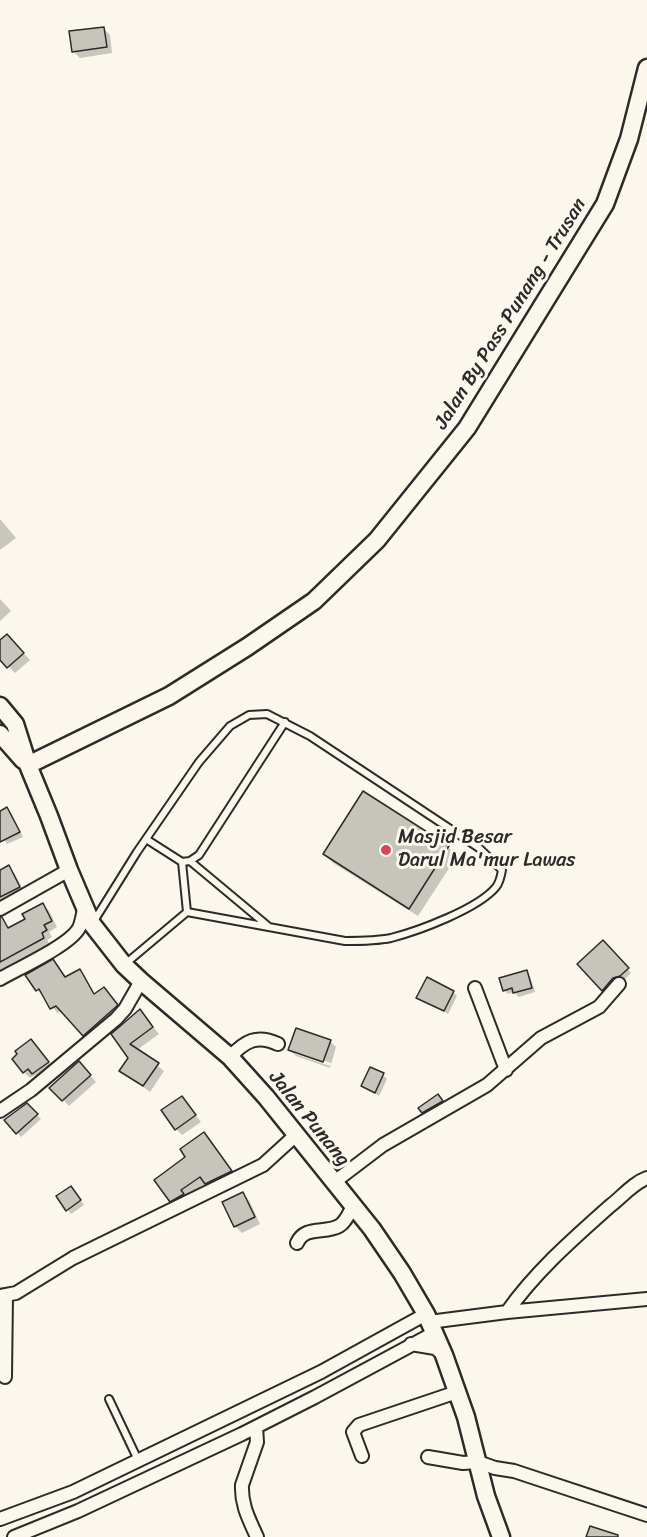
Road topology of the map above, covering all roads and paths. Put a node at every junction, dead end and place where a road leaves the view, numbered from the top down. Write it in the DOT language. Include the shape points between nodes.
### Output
graph roads {
  1 [pos="647,68"];
  2 [pos="0,706"];
  3 [pos="285,722"];
  4 [pos="0,734"];
  5 [pos="28,765"];
  6 [pos="146,839"];
  7 [pos="190,861"];
  8 [pos="182,862"];
  9 [pos="69,870"];
  10 [pos="85,904"];
  11 [pos="0,909"];
  12 [pos="187,912"];
  13 [pos="92,924"];
  14 [pos="270,927"];
  15 [pos="124,965"];
  16 [pos="0,979"];
  17 [pos="141,981"];
  18 [pos="619,984"];
  19 [pos="475,988"];
  20 [pos="278,1044"];
  21 [pos="230,1057"];
  22 [pos="506,1070"];
  23 [pos="0,1111"];
  24 [pos="297,1134"];
  25 [pos="647,1178"];
  26 [pos="333,1183"];
  27 [pos="352,1206"];
  28 [pos="297,1243"];
  29 [pos="415,1295"];
  30 [pos="3,1296"];
  31 [pos="647,1299"];
  32 [pos="507,1312"];
  33 [pos="430,1323"];
  34 [pos="401,1326"];
  35 [pos="411,1344"];
  36 [pos="444,1355"];
  37 [pos="5,1377"];
  38 [pos="457,1392"];
  39 [pos="109,1399"];
  40 [pos="256,1427"];
  41 [pos="362,1456"];
  42 [pos="428,1457"];
  43 [pos="138,1461"];
  44 [pos="478,1462"];
  45 [pos="647,1515"];
  46 [pos="0,1520"];
  47 [pos="14,1537"];
  48 [pos="257,1537"];
  49 [pos="501,1537"];
  1 -- 5 [label="street, Jalan By Pass Punang - Trusan" via="629,139 605,204 467,428 377,540 314,601 247,647 169,696"];
  2 -- 5 [label="street, Jalan Punang" via="15,724"];
  3 -- 6 [label="lane" via="267,714 249,715 230,726 199,762"];
  3 -- 7 [label="lane" via="199,855"];
  3 -- 14 [label="lane" via="479,848 502,870 494,890 477,902 428,926 391,938 345,941"];
  4 -- 5 [label="street, Jalan Punang"];
  5 -- 9 [label="street, Jalan Punang"];
  6 -- 8 [label="lane"];
  6 -- 13 [label="lane"];
  7 -- 8 [label="lane"];
  7 -- 14 [label="lane"];
  8 -- 12 [label="lane"];
  9 -- 10 [label="street, Jalan Punang"];
  9 -- 11 [label="street"];
  10 -- 13 [label="street, Jalan Punang"];
  10 -- 16 [label="street" via="79,928 72,936"];
  12 -- 14 [label="lane"];
  12 -- 15 [label="lane"];
  13 -- 15 [label="street, Jalan Punang"];
  15 -- 17 [label="street, Jalan Punang"];
  17 -- 21 [label="street, Jalan Punang"];
  17 -- 23 [label="street" via="116,1019"];
  18 -- 22 [label="street" via="599,1007 541,1038"];
  19 -- 22 [label="street"];
  20 -- 21 [label="street" via="257,1039 241,1044"];
  21 -- 24 [label="street, Jalan Punang"];
  22 -- 26 [label="street" via="465,1099 382,1145"];
  24 -- 26 [label="street, Jalan Punang"];
  24 -- 30 [label="street" via="263,1166 73,1258 16,1293"];
  25 -- 32 [label="street" via="567,1244"];
  26 -- 27 [label="street, Jalan Punang"];
  27 -- 28 [label="street" via="340,1225 305,1234"];
  27 -- 29 [label="street, Jalan Punang"];
  29 -- 33 [label="street, Jalan Punang"];
  29 -- 34 [label="street"];
  30 -- 37 [label="street"];
  31 -- 32 [label="street"];
  32 -- 33 [label="street"];
  33 -- 34 [label="street"];
  33 -- 35 [label="street"];
  33 -- 36 [label="street, Jalan Punang"];
  34 -- 43 [label="street" via="321,1372"];
  35 -- 36 [label="street" via="435,1348"];
  35 -- 40 [label="street"];
  36 -- 38 [label="street, Jalan Punang"];
  38 -- 41 [label="street" via="359,1425 353,1432"];
  38 -- 44 [label="street, Jalan Punang"];
  39 -- 43 [label="lane"];
  40 -- 47 [label="street"];
  40 -- 48 [label="street" via="257,1442 242,1490 244,1507"];
  42 -- 44 [label="street"];
  43 -- 46 [label="street"];
  44 -- 45 [label="street"];
  44 -- 49 [label="street, Jalan Punang"];
}
